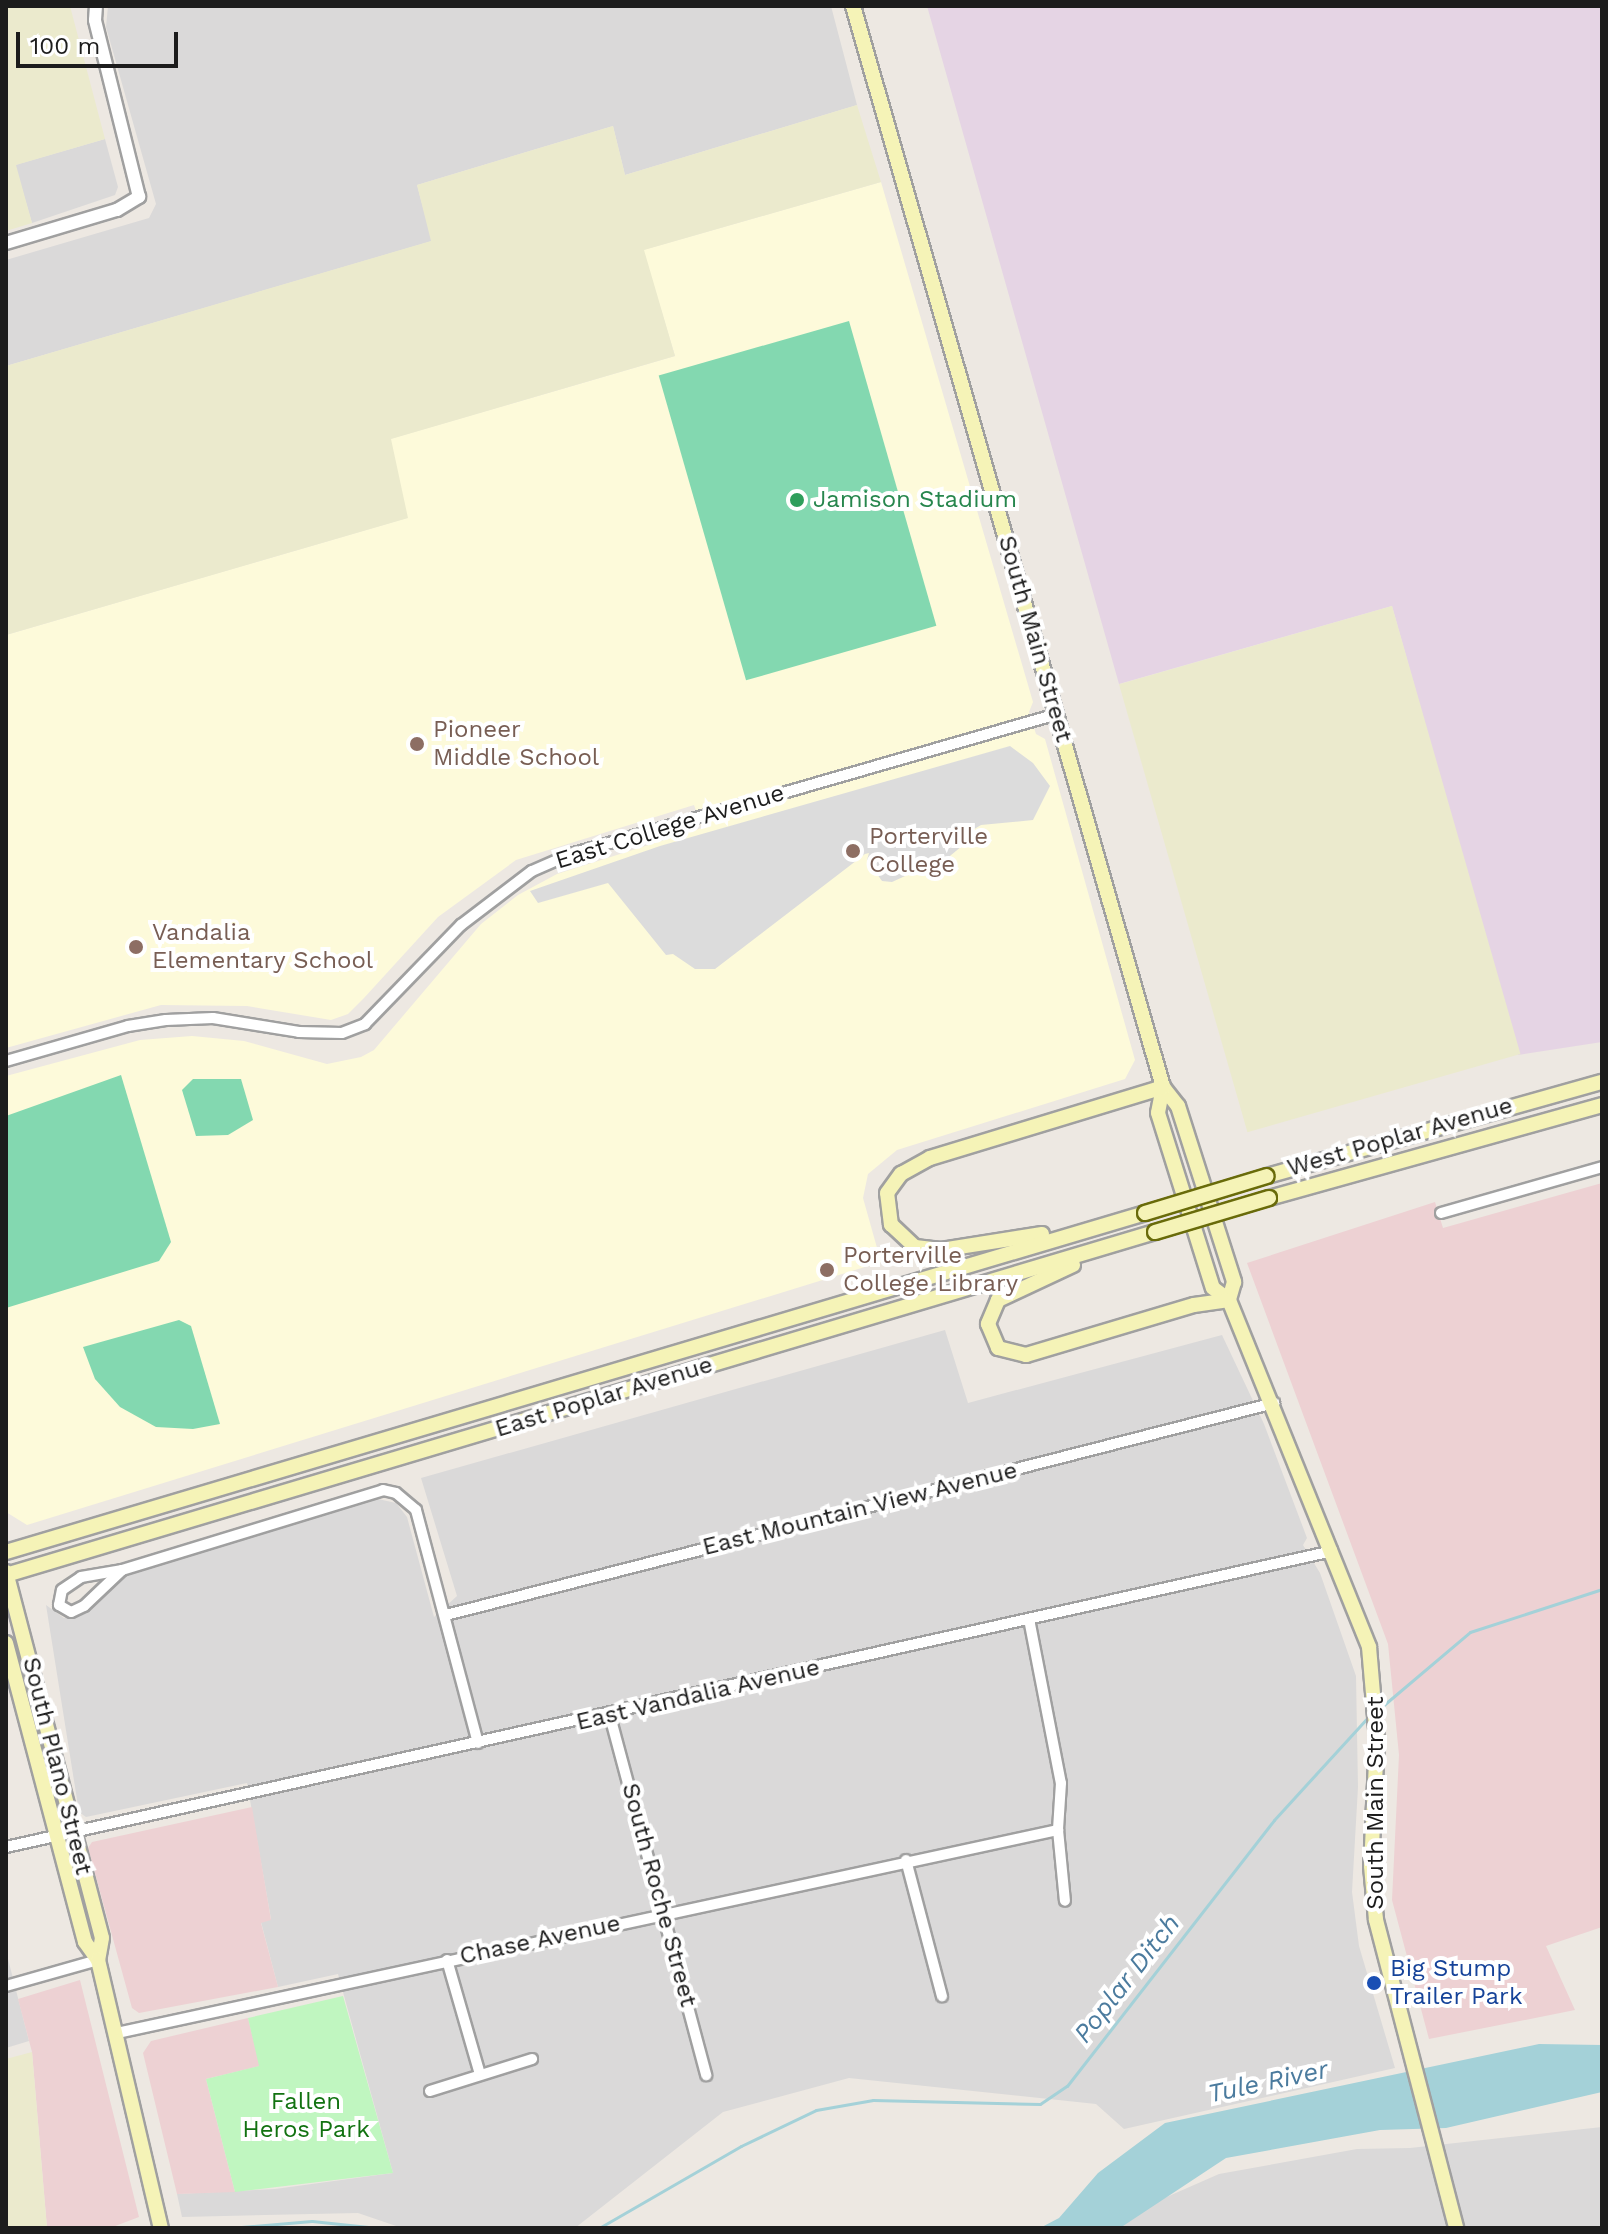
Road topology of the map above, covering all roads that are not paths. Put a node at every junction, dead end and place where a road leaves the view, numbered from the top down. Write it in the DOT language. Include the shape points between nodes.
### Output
graph roads {
  1 [pos="96,6"];
  2 [pos="853,6"];
  3 [pos="6,243"];
  4 [pos="1057,714"];
  5 [pos="6,1061"];
  6 [pos="1602,1082"];
  7 [pos="1163,1087"];
  8 [pos="1602,1105"];
  9 [pos="1602,1167"];
  10 [pos="1199,1196"];
  11 [pos="1441,1213"];
  12 [pos="1202,1218"];
  13 [pos="1092,1227"];
  14 [pos="1155,1232"];
  15 [pos="1229,1300"];
  16 [pos="1274,1403"];
  17 [pos="1332,1551"];
  18 [pos="6,1552"];
  19 [pos="122,1570"];
  20 [pos="7,1574"];
  21 [pos="446,1615"];
  22 [pos="1029,1619"];
  23 [pos="6,1643"];
  24 [pos="6,1659"];
  25 [pos="15,1678"];
  26 [pos="610,1716"];
  27 [pos="478,1743"];
  28 [pos="1058,1830"];
  29 [pos="64,1835"];
  30 [pos="6,1847"];
  31 [pos="906,1860"];
  32 [pos="1065,1901"];
  33 [pos="665,1914"];
  34 [pos="98,1960"];
  35 [pos="447,1960"];
  36 [pos="6,1986"];
  37 [pos="942,1996"];
  38 [pos="117,2033"];
  39 [pos="532,2059"];
  40 [pos="480,2074"];
  41 [pos="706,2075"];
  42 [pos="430,2091"];
  43 [pos="160,2222"];
  44 [pos="1456,2228"];
  1 -- 3 [label="street" via="95,20 139,193 117,210"];
  2 -- 4 [label="main road, South Main Street"];
  4 -- 5 [label="street, East College Avenue" via="571,854 532,871 461,925 365,1024 342,1033 213,1018 166,1020"];
  4 -- 7 [label="main road, South Main Street"];
  6 -- 10 [label="main road, West Poplar Avenue, bridge"];
  7 -- 13 [label="main road" via="930,1158 895,1179 886,1202 896,1233 923,1249"];
  7 -- 15 [label="main road, South Main Street" via="1178,1106 1234,1282"];
  7 -- 15 [label="main road, South Main Street" via="1158,1113 1173,1165 1213,1288"];
  8 -- 12 [label="main road, West Poplar Avenue, bridge"];
  9 -- 11 [label="street"];
  10 -- 13 [label="main road, East Poplar Avenue, bridge"];
  12 -- 14 [label="main road, East Poplar Avenue, bridge"];
  13 -- 18 [label="main road, East Poplar Avenue"];
  14 -- 15 [label="main road" via="1003,1295 990,1312 994,1343 1003,1352 1026,1355 1194,1305"];
  14 -- 20 [label="main road, East Poplar Avenue"];
  15 -- 16 [label="main road, South Main Street"];
  16 -- 17 [label="main road, South Main Street"];
  16 -- 21 [label="street, East Mountain View Avenue"];
  17 -- 22 [label="street, East Vandalia Avenue"];
  17 -- 44 [label="main road, South Main Street" via="1365,1636 1375,1688 1371,1884"];
  19 -- 19 [label="street" via="84,1606 71,1612 59,1605 59,1594 71,1581"];
  19 -- 21 [label="street" via="383,1490 405,1498 416,1510"];
  20 -- 29 [label="main road, South Plano Street"];
  21 -- 27 [label="street"];
  22 -- 26 [label="street, East Vandalia Avenue"];
  22 -- 28 [label="street" via="1061,1783"];
  23 -- 25 [label="main road, South Plano Street"];
  24 -- 25 [label="main road"];
  25 -- 29 [label="main road, South Plano Street"];
  26 -- 27 [label="street, East Vandalia Avenue"];
  26 -- 33 [label="street, South Roche Street"];
  27 -- 29 [label="street, East Vandalia Avenue"];
  28 -- 31 [label="street, Chase Avenue"];
  28 -- 32 [label="street"];
  29 -- 30 [label="street, East Vandalia Avenue"];
  29 -- 34 [label="main road, South Plano Street" via="102,1938"];
  31 -- 33 [label="street, Chase Avenue"];
  31 -- 37 [label="street"];
  33 -- 35 [label="street, Chase Avenue"];
  33 -- 41 [label="street, South Roche Street"];
  34 -- 36 [label="street"];
  34 -- 38 [label="main road, South Plano Street"];
  35 -- 38 [label="street, Chase Avenue"];
  35 -- 40 [label="street"];
  38 -- 43 [label="main road, South Plano Street"];
  39 -- 40 [label="street"];
  40 -- 42 [label="street"];
}
